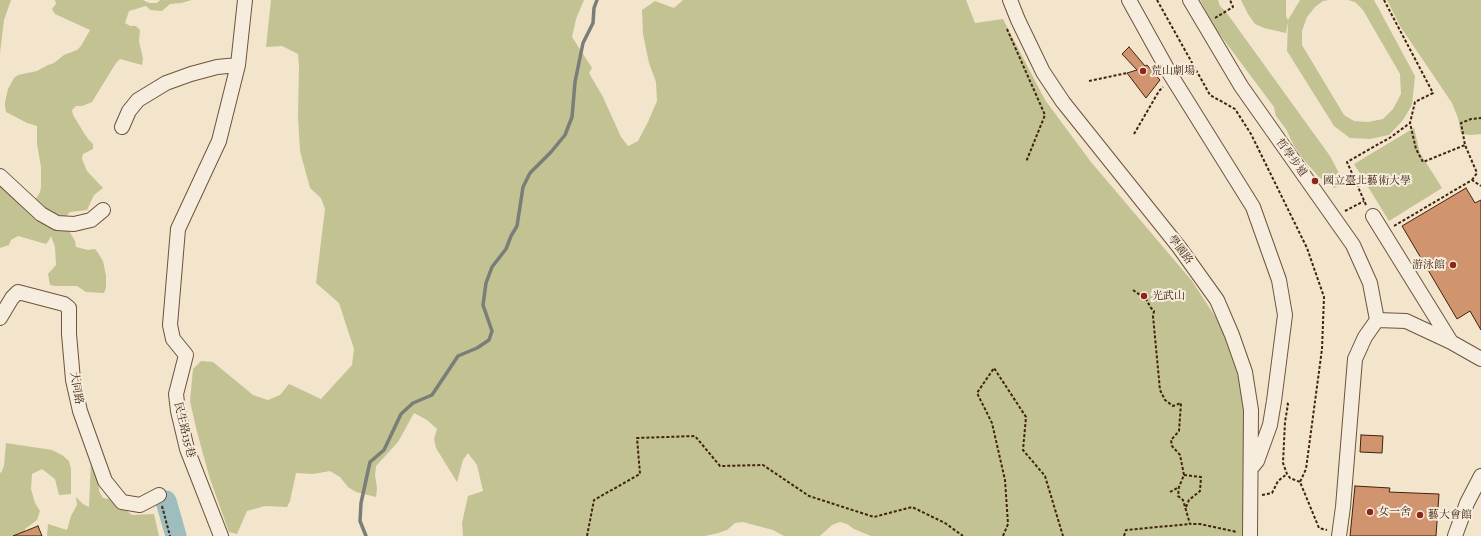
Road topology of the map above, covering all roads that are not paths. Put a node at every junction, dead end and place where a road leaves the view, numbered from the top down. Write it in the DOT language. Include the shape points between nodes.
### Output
graph roads {
  1 [pos="246,0"];
  2 [pos="1010,0"];
  3 [pos="1129,0"];
  4 [pos="1190,0"];
  5 [pos="238,65"];
  6 [pos="122,126"];
  7 [pos="0,176"];
  8 [pos="103,210"];
  9 [pos="1374,216"];
  10 [pos="0,318"];
  11 [pos="1378,320"];
  12 [pos="1451,342"];
  13 [pos="1481,359"];
  14 [pos="1250,470"];
  15 [pos="1481,476"];
  16 [pos="159,495"];
  17 [pos="1244,534"];
  18 [pos="1339,534"];
  19 [pos="222,536"];
  20 [pos="1455,536"];
  1 -- 5 [label="street"];
  2 -- 14 [label="street, 學園路" via="1043,72 1063,102 1179,247 1217,300 1245,372 1251,410"];
  3 -- 14 [label="street" via="1173,79 1253,208 1279,280 1285,315 1274,401 1270,426 1257,461"];
  4 -- 11 [label="street, 哲學步道" via="1264,121 1353,245 1370,283"];
  5 -- 6 [label="street" via="217,67 166,83 138,100"];
  5 -- 19 [label="street, 民生路135巷" via="219,141 178,229 170,325 173,339 186,355 176,394 187,449"];
  7 -- 8 [label="street" via="41,214 57,223 74,224 91,220"];
  9 -- 12 [label="street"];
  10 -- 16 [label="street, 大同路" via="18,292 64,304 69,308 73,380 80,411 105,481 122,502 140,505"];
  11 -- 12 [label="street" via="1406,321"];
  11 -- 18 [label="street" via="1365,337 1355,359"];
  12 -- 13 [label="street"];
  14 -- 17 [label="street, 學園路"];
  15 -- 20 [label="street" via="1467,503"];
}
